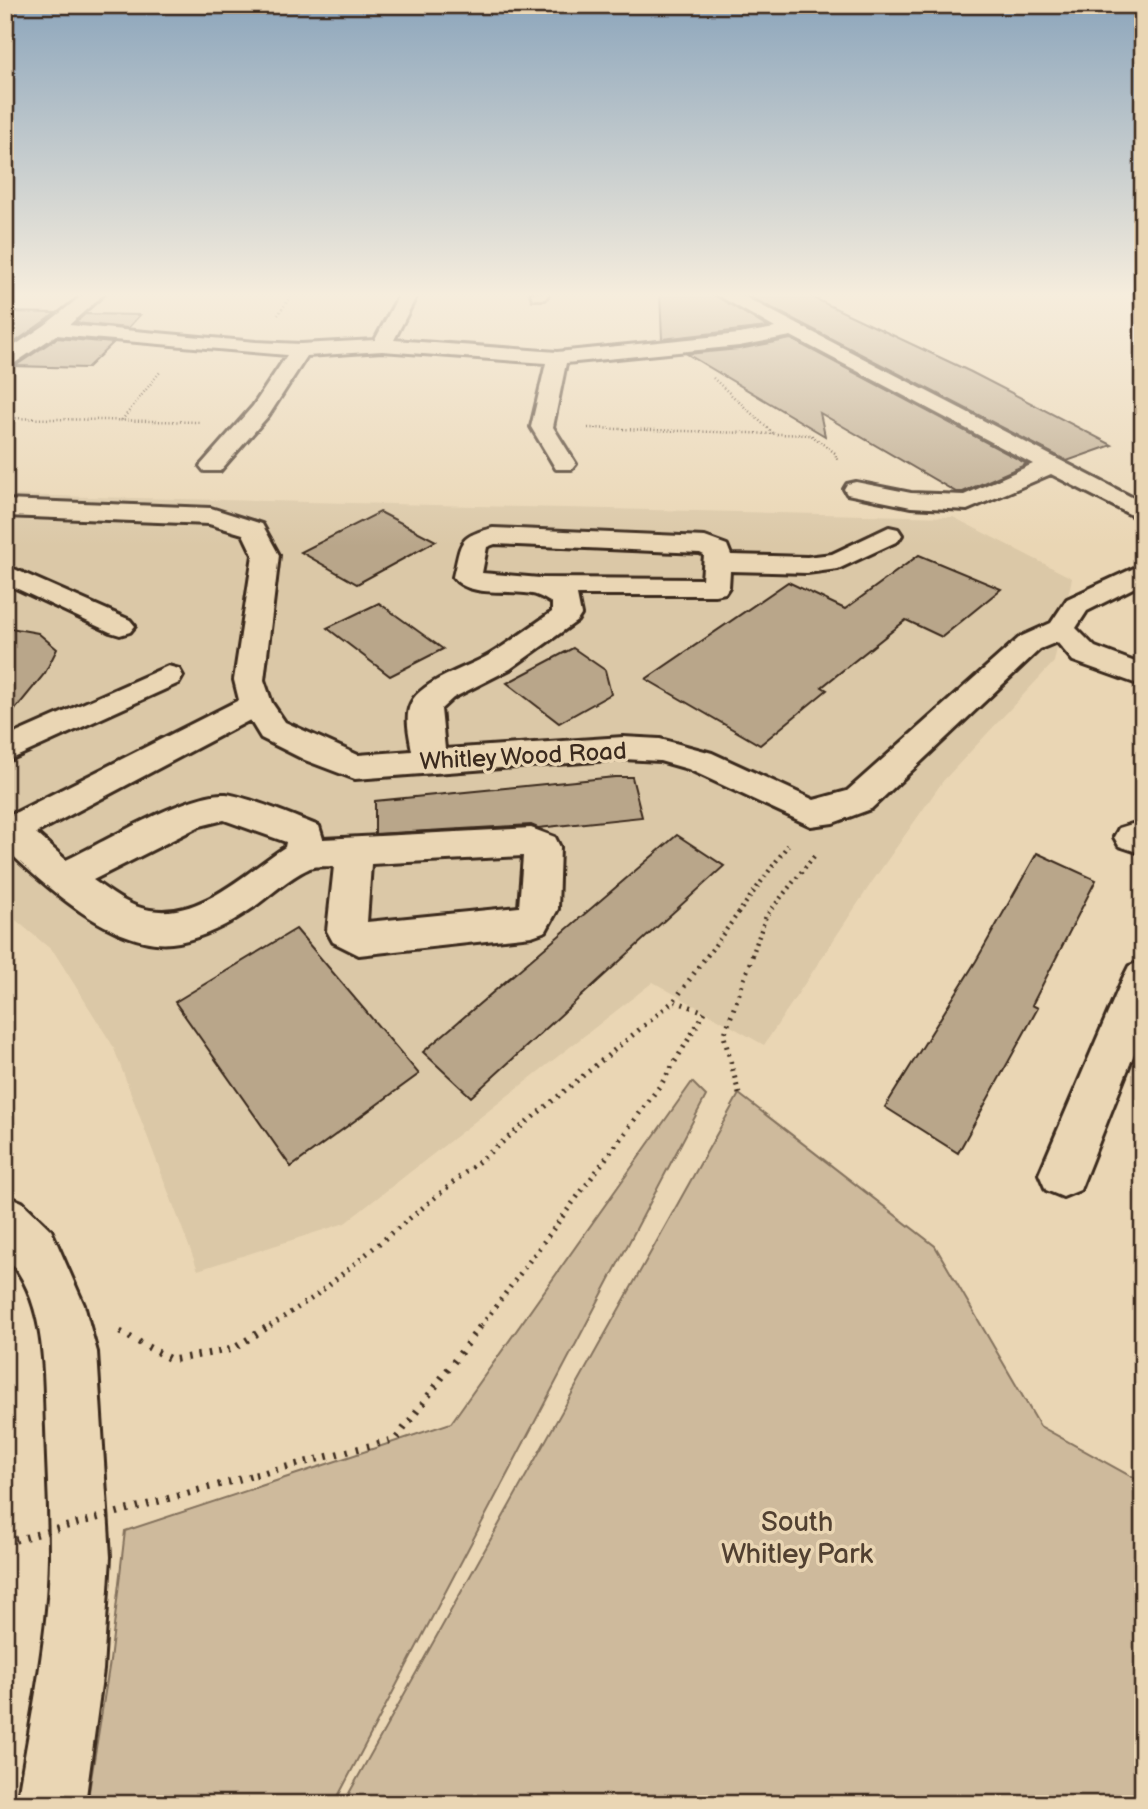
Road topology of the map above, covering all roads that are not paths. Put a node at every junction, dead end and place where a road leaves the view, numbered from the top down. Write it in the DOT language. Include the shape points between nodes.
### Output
graph roads {
  1 [pos="282,377"];
  2 [pos="553,377"];
  3 [pos="884,377"];
  4 [pos="564,464"];
  5 [pos="1051,465"];
  6 [pos="212,466"];
  7 [pos="856,489"];
  8 [pos="5,508"];
  9 [pos="1143,513"];
  10 [pos="888,535"];
  11 [pos="717,563"];
  12 [pos="1143,572"];
  13 [pos="5,573"];
  14 [pos="540,586"];
  15 [pos="120,626"];
  16 [pos="1061,629"];
  17 [pos="167,676"];
  18 [pos="1143,677"];
  19 [pos="256,704"];
  20 [pos="5,751"];
  21 [pos="430,761"];
  22 [pos="7,829"];
  23 [pos="354,852"];
  24 [pos="302,854"];
  25 [pos="63,878"];
  26 [pos="1143,978"];
  27 [pos="1063,1174"];
  28 [pos="5,1219"];
  29 [pos="51,1804"];
  1 -- 6 [label="street" via="250,424"];
  2 -- 4 [label="street" via="542,427"];
  3 -- 5 [label="street"];
  5 -- 7 [label="street" via="967,503 911,500"];
  5 -- 9 [label="street"];
  8 -- 19 [label="street, Whitley Wood Road" via="211,516 253,529 266,555 248,681"];
  10 -- 11 [label="street" via="838,561"];
  11 -- 14 [label="street" via="715,587 702,589"];
  11 -- 14 [label="street" via="718,551 705,545 492,536 475,542 467,577"];
  12 -- 16 [label="street" via="1077,605"];
  13 -- 15 [label="street"];
  14 -- 21 [label="street" via="566,599 567,615 425,705"];
  16 -- 18 [label="street" via="1084,654"];
  16 -- 21 [label="street, Whitley Wood Road" via="1030,643 859,800 822,811 700,761 660,750 623,748"];
  17 -- 20 [label="street"];
  19 -- 21 [label="street, Whitley Wood Road" via="273,730 355,767"];
  19 -- 22 [label="street"];
  22 -- 25 [label="street"];
  23 -- 23 [label="street" via="530,842 542,847 540,909 532,920 518,923 359,939 347,931"];
  23 -- 24 [label="street"];
  24 -- 25 [label="street" via="201,920 169,929 141,925 77,892"];
  24 -- 25 [label="street" via="306,835 226,807 187,817"];
  26 -- 27 [label="street"];
  28 -- 29 [label="street" via="33,1248 58,1305 71,1352 80,1557 71,1670"];
}
